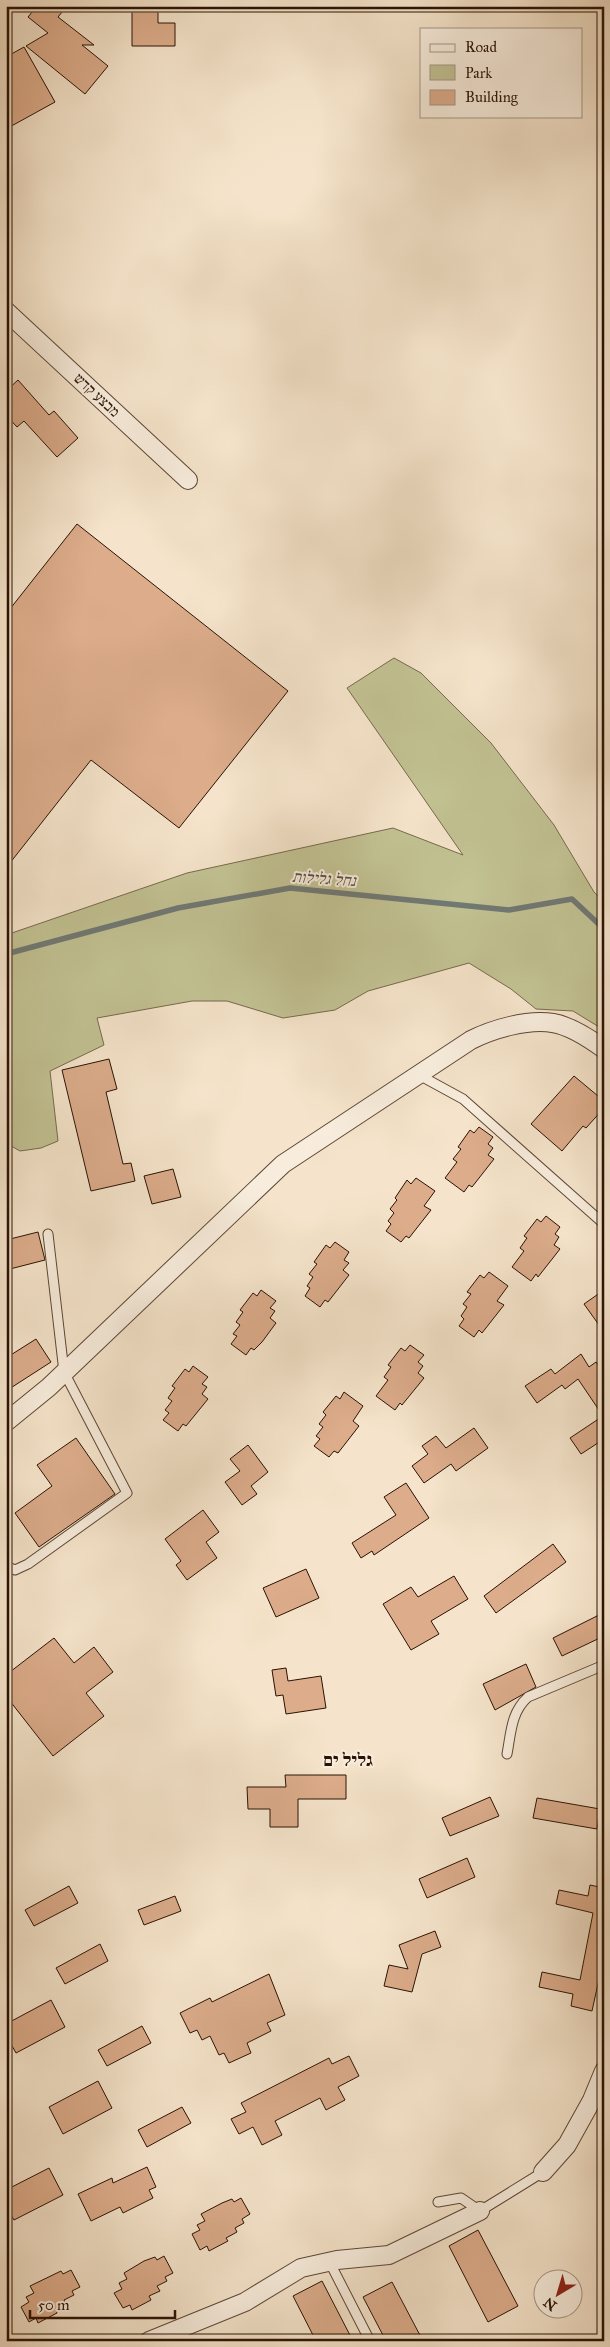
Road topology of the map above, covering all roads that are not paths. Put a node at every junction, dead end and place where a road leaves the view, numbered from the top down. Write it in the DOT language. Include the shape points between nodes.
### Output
graph roads {
  1 [pos="6,311"];
  2 [pos="188,480"];
  3 [pos="604,1049"];
  4 [pos="419,1075"];
  5 [pos="604,1224"];
  6 [pos="48,1234"];
  7 [pos="64,1372"];
  8 [pos="6,1422"];
  9 [pos="6,1566"];
  10 [pos="604,1665"];
  11 [pos="507,1754"];
  12 [pos="604,2071"];
  13 [pos="543,2172"];
  14 [pos="438,2202"];
  15 [pos="480,2211"];
  16 [pos="329,2261"];
  17 [pos="191,2334"];
  18 [pos="149,2341"];
  19 [pos="370,2341"];
  1 -- 2 [label="street, מבצע קדש"];
  3 -- 4 [label="street" via="587,1036 553,1023 493,1029"];
  4 -- 5 [label="lane" via="464,1100"];
  4 -- 7 [label="street" via="283,1164"];
  6 -- 7 [label="lane"];
  7 -- 8 [label="street"];
  7 -- 9 [label="lane" via="127,1493 28,1564 15,1570"];
  10 -- 11 [label="lane" via="523,1701 514,1715"];
  12 -- 13 [label="street" via="567,2145"];
  13 -- 15 [label="lane"];
  14 -- 15 [label="lane" via="461,2198"];
  15 -- 16 [label="street" via="389,2255"];
  16 -- 17 [label="street" via="301,2268"];
  16 -- 19 [label="lane"];
  17 -- 18 [label="street"];
}
